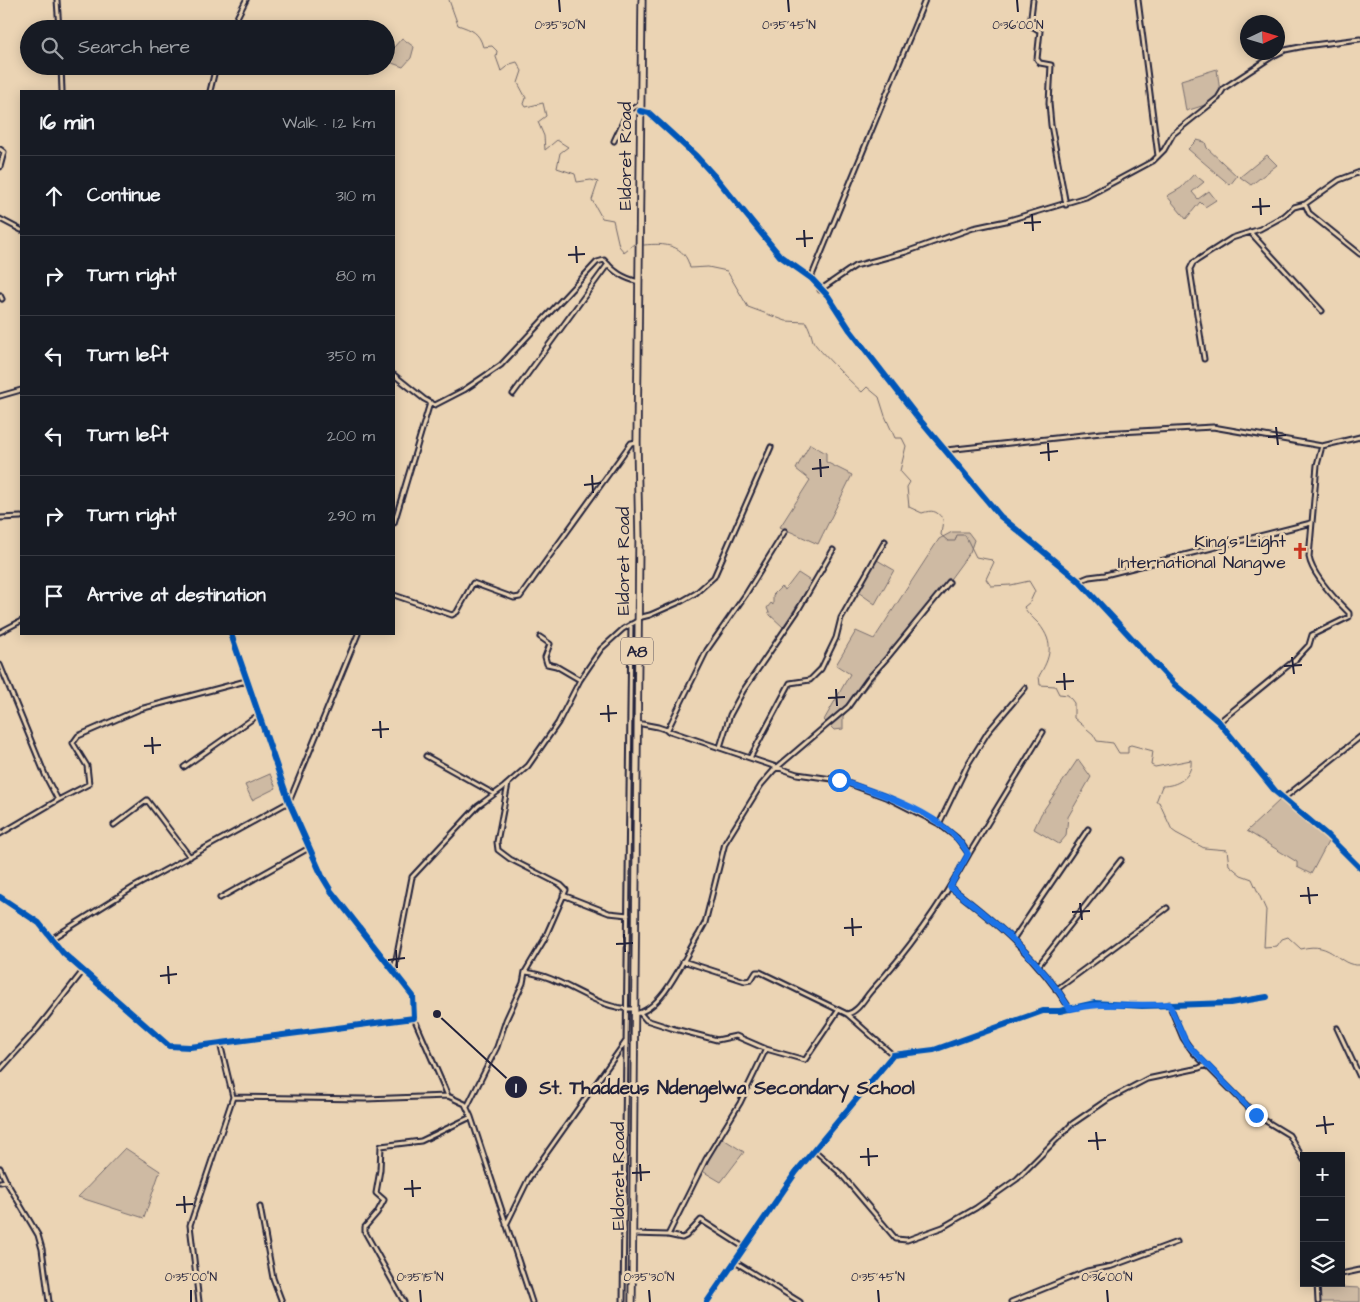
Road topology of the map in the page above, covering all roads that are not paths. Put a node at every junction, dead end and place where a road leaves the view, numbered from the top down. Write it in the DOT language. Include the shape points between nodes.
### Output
graph roads {
  1 [pos="57,0"];
  2 [pos="246,0"];
  3 [pos="642,0"];
  4 [pos="925,0"];
  5 [pos="1033,0"];
  6 [pos="1138,0"];
  7 [pos="58,20"];
  8 [pos="236,20"];
  9 [pos="1360,39"];
  10 [pos="61,75"];
  11 [pos="214,75"];
  12 [pos="62,90"];
  13 [pos="210,90"];
  14 [pos="640,104"];
  15 [pos="640,111"];
  16 [pos="614,141"];
  17 [pos="0,149"];
  18 [pos="1158,156"];
  19 [pos="0,167"];
  20 [pos="1360,172"];
  21 [pos="1304,204"];
  22 [pos="1066,205"];
  23 [pos="0,219"];
  24 [pos="20,229"];
  25 [pos="1250,232"];
  26 [pos="1360,254"];
  27 [pos="608,264"];
  28 [pos="811,278"];
  29 [pos="639,282"];
  30 [pos="820,290"];
  31 [pos="0,295"];
  32 [pos="2,299"];
  33 [pos="1322,311"];
  34 [pos="1204,359"];
  35 [pos="395,376"];
  36 [pos="20,390"];
  37 [pos="513,394"];
  38 [pos="0,396"];
  39 [pos="430,403"];
  40 [pos="1360,438"];
  41 [pos="637,442"];
  42 [pos="1322,446"];
  43 [pos="771,447"];
  44 [pos="946,450"];
  45 [pos="20,517"];
  46 [pos="0,518"];
  47 [pos="395,520"];
  48 [pos="1310,524"];
  49 [pos="785,531"];
  50 [pos="885,541"];
  51 [pos="833,550"];
  52 [pos="1079,581"];
  53 [pos="949,582"];
  54 [pos="395,595"];
  55 [pos="637,619"];
  56 [pos="20,621"];
  57 [pos="631,624"];
  58 [pos="0,632"];
  59 [pos="231,635"];
  60 [pos="358,635"];
  61 [pos="540,637"];
  62 [pos="0,665"];
  63 [pos="580,680"];
  64 [pos="246,681"];
  65 [pos="1025,688"];
  66 [pos="258,715"];
  67 [pos="1219,722"];
  68 [pos="637,723"];
  69 [pos="667,731"];
  70 [pos="1043,732"];
  71 [pos="1360,737"];
  72 [pos="720,747"];
  73 [pos="426,756"];
  74 [pos="750,758"];
  75 [pos="184,767"];
  76 [pos="777,767"];
  77 [pos="508,784"];
  78 [pos="494,794"];
  79 [pos="1284,798"];
  80 [pos="58,800"];
  81 [pos="289,802"];
  82 [pos="939,824"];
  83 [pos="114,825"];
  84 [pos="1088,829"];
  85 [pos="0,834"];
  86 [pos="309,848"];
  87 [pos="968,854"];
  88 [pos="190,857"];
  89 [pos="1121,860"];
  90 [pos="1360,868"];
  91 [pos="950,887"];
  92 [pos="562,895"];
  93 [pos="0,897"];
  94 [pos="220,898"];
  95 [pos="1167,908"];
  96 [pos="628,915"];
  97 [pos="1014,938"];
  98 [pos="51,939"];
  99 [pos="683,961"];
  100 [pos="1038,966"];
  101 [pos="394,970"];
  102 [pos="83,971"];
  103 [pos="525,972"];
  104 [pos="1056,990"];
  105 [pos="1267,997"];
  106 [pos="1169,1004"];
  107 [pos="627,1009"];
  108 [pos="1070,1009"];
  109 [pos="838,1011"];
  110 [pos="636,1012"];
  111 [pos="847,1014"];
  112 [pos="414,1018"];
  113 [pos="1337,1028"];
  114 [pos="626,1041"];
  115 [pos="220,1043"];
  116 [pos="766,1049"];
  117 [pos="893,1055"];
  118 [pos="1206,1065"];
  119 [pos="0,1070"];
  120 [pos="1360,1077"];
  121 [pos="448,1096"];
  122 [pos="233,1097"];
  123 [pos="467,1107"];
  124 [pos="472,1117"];
  125 [pos="814,1150"];
  126 [pos="1300,1153"];
  127 [pos="0,1168"];
  128 [pos="6,1181"];
  129 [pos="0,1182"];
  130 [pos="260,1207"];
  131 [pos="506,1225"];
  132 [pos="633,1234"];
  133 [pos="668,1235"];
  134 [pos="1177,1242"];
  135 [pos="745,1248"];
  136 [pos="735,1262"];
  137 [pos="1360,1270"];
  138 [pos="1345,1273"];
  139 [pos="1317,1287"];
  140 [pos="49,1302"];
  141 [pos="199,1302"];
  142 [pos="282,1302"];
  143 [pos="404,1302"];
  144 [pos="532,1302"];
  145 [pos="623,1302"];
  146 [pos="632,1302"];
  147 [pos="708,1302"];
  148 [pos="800,1302"];
  149 [pos="1011,1302"];
  150 [pos="1318,1302"];
  1 -- 7 [label="street"];
  2 -- 8 [label="street"];
  3 -- 14 [label="highway, Eldoret Road / A8"];
  4 -- 28 [label="street"];
  5 -- 22 [label="street" via="1030,25 1040,32 1037,59 1051,65 1051,125"];
  6 -- 18 [label="street"];
  9 -- 18 [label="street" via="1304,46 1273,56 1229,83 1218,98 1173,134"];
  10 -- 12 [label="street"];
  11 -- 13 [label="street"];
  14 -- 15 [label="highway, Eldoret Road / A8"];
  14 -- 16 [label="street" via="628,111"];
  15 -- 28 [label="street" via="650,112 696,156 780,256"];
  15 -- 29 [label="highway, Eldoret Road / A8"];
  17 -- 19 [label="street" via="4,152"];
  18 -- 22 [label="street"];
  20 -- 21 [label="street" via="1339,180"];
  21 -- 25 [label="street"];
  21 -- 26 [label="street" via="1309,213"];
  22 -- 30 [label="street" via="973,228 855,266"];
  23 -- 24 [label="street"];
  25 -- 33 [label="street"];
  25 -- 34 [label="street" via="1232,238 1193,263 1190,269"];
  27 -- 29 [label="street" via="623,277"];
  27 -- 37 [label="street"];
  27 -- 39 [label="street" via="603,259 597,262 495,370 436,405"];
  28 -- 30 [label="street"];
  29 -- 41 [label="highway, Eldoret Road / A8"];
  30 -- 44 [label="street" via="828,296 918,419"];
  31 -- 32 [label="street"];
  35 -- 39 [label="street"];
  36 -- 38 [label="street"];
  39 -- 47 [label="street"];
  40 -- 42 [label="street"];
  41 -- 54 [label="street" via="631,443 520,597 514,598 473,583 457,612 452,614"];
  41 -- 55 [label="highway, Eldoret Road / A8"];
  42 -- 44 [label="street" via="1213,427 1101,433"];
  42 -- 48 [label="street"];
  43 -- 55 [label="street" via="714,577 682,601"];
  44 -- 52 [label="street" via="977,492 1000,516"];
  45 -- 46 [label="street"];
  48 -- 52 [label="street"];
  48 -- 67 [label="street" via="1310,562 1349,617 1312,635 1309,645 1295,660"];
  49 -- 69 [label="street" via="707,650"];
  50 -- 74 [label="street" via="841,618 836,638 821,670 810,680 790,683"];
  51 -- 72 [label="street" via="797,612 743,691 730,716"];
  52 -- 67 [label="street" via="1174,684"];
  53 -- 76 [label="street" via="856,693 848,707"];
  55 -- 57 [label="street"];
  55 -- 68 [label="highway, Eldoret Road / A8"];
  56 -- 58 [label="street"];
  57 -- 63 [label="street" via="606,644"];
  57 -- 96 [label="street"];
  59 -- 64 [label="street"];
  60 -- 81 [label="street"];
  61 -- 63 [label="street" via="550,644 546,664"];
  62 -- 80 [label="street"];
  63 -- 77 [label="street" via="533,759"];
  64 -- 66 [label="street"];
  64 -- 80 [label="street" via="140,709 78,736 73,742 90,781"];
  65 -- 82 [label="street" via="988,732 968,764"];
  66 -- 75 [label="street"];
  66 -- 81 [label="street"];
  67 -- 79 [label="street"];
  68 -- 69 [label="street"];
  68 -- 110 [label="highway, Eldoret Road / A8"];
  69 -- 72 [label="street"];
  70 -- 87 [label="street"];
  71 -- 79 [label="street"];
  72 -- 74 [label="street"];
  73 -- 78 [label="street"];
  74 -- 76 [label="street"];
  76 -- 82 [label="street" via="854,785 907,806"];
  76 -- 99 [label="street" via="760,785 729,834 704,924"];
  77 -- 78 [label="street"];
  77 -- 92 [label="street" via="498,850 564,886 566,892"];
  78 -- 101 [label="street" via="478,806 412,877"];
  79 -- 90 [label="street"];
  80 -- 85 [label="street"];
  81 -- 86 [label="street"];
  81 -- 88 [label="street"];
  82 -- 87 [label="street" via="957,838"];
  83 -- 88 [label="street" via="147,800"];
  84 -- 97 [label="street"];
  86 -- 94 [label="street"];
  86 -- 101 [label="street" via="332,892"];
  87 -- 91 [label="street"];
  88 -- 98 [label="street" via="134,887"];
  89 -- 100 [label="street"];
  91 -- 97 [label="street"];
  91 -- 111 [label="street" via="898,961 856,1010"];
  92 -- 96 [label="street" via="593,908"];
  92 -- 103 [label="street" via="544,940"];
  93 -- 98 [label="street" via="39,923"];
  95 -- 104 [label="street"];
  96 -- 107 [label="street"];
  97 -- 100 [label="street"];
  98 -- 102 [label="street"];
  99 -- 109 [label="street" via="745,981 760,972"];
  99 -- 110 [label="street" via="664,995"];
  100 -- 104 [label="street"];
  101 -- 112 [label="street" via="413,996"];
  102 -- 115 [label="street" via="169,1046"];
  102 -- 119 [label="street"];
  103 -- 107 [label="street" via="545,976 586,997"];
  103 -- 123 [label="street" via="497,1047"];
  104 -- 108 [label="street"];
  105 -- 106 [label="street" via="1230,1003"];
  106 -- 108 [label="street" via="1095,1004"];
  106 -- 118 [label="street" via="1183,1038"];
  107 -- 110 [label="street"];
  107 -- 114 [label="street"];
  108 -- 117 [label="street" via="1037,1013 934,1050"];
  109 -- 111 [label="street"];
  109 -- 116 [label="street" via="805,1060"];
  110 -- 116 [label="street" via="646,1020 671,1028 717,1040 736,1036"];
  110 -- 132 [label="highway, Eldoret Road / A8"];
  111 -- 117 [label="street"];
  112 -- 115 [label="street"];
  112 -- 121 [label="street"];
  113 -- 120 [label="street"];
  114 -- 131 [label="street" via="529,1178"];
  114 -- 145 [label="street"];
  115 -- 122 [label="street"];
  116 -- 133 [label="street"];
  117 -- 125 [label="street"];
  118 -- 125 [label="street" via="1147,1079 1107,1100 1072,1124 1017,1179 958,1219 907,1240 896,1239 840,1172"];
  118 -- 126 [label="street" via="1256,1115 1289,1135"];
  121 -- 122 [label="street" via="384,1099"];
  121 -- 123 [label="street" via="460,1100"];
  122 -- 141 [label="street" via="190,1226"];
  123 -- 124 [label="street"];
  124 -- 131 [label="street"];
  124 -- 143 [label="street" via="421,1140 381,1146 376,1193 384,1200 365,1229"];
  125 -- 135 [label="street"];
  127 -- 128 [label="street"];
  128 -- 129 [label="street"];
  128 -- 140 [label="street" via="38,1235"];
  130 -- 142 [label="street" via="272,1272"];
  131 -- 144 [label="street"];
  132 -- 133 [label="street"];
  132 -- 146 [label="highway, Eldoret Road / A8"];
  133 -- 135 [label="street" via="684,1237 701,1220"];
  134 -- 149 [label="street" via="1112,1266 1086,1271"];
  135 -- 136 [label="street"];
  136 -- 147 [label="street"];
  136 -- 148 [label="street"];
  137 -- 138 [label="street"];
  139 -- 150 [label="street"];
}
